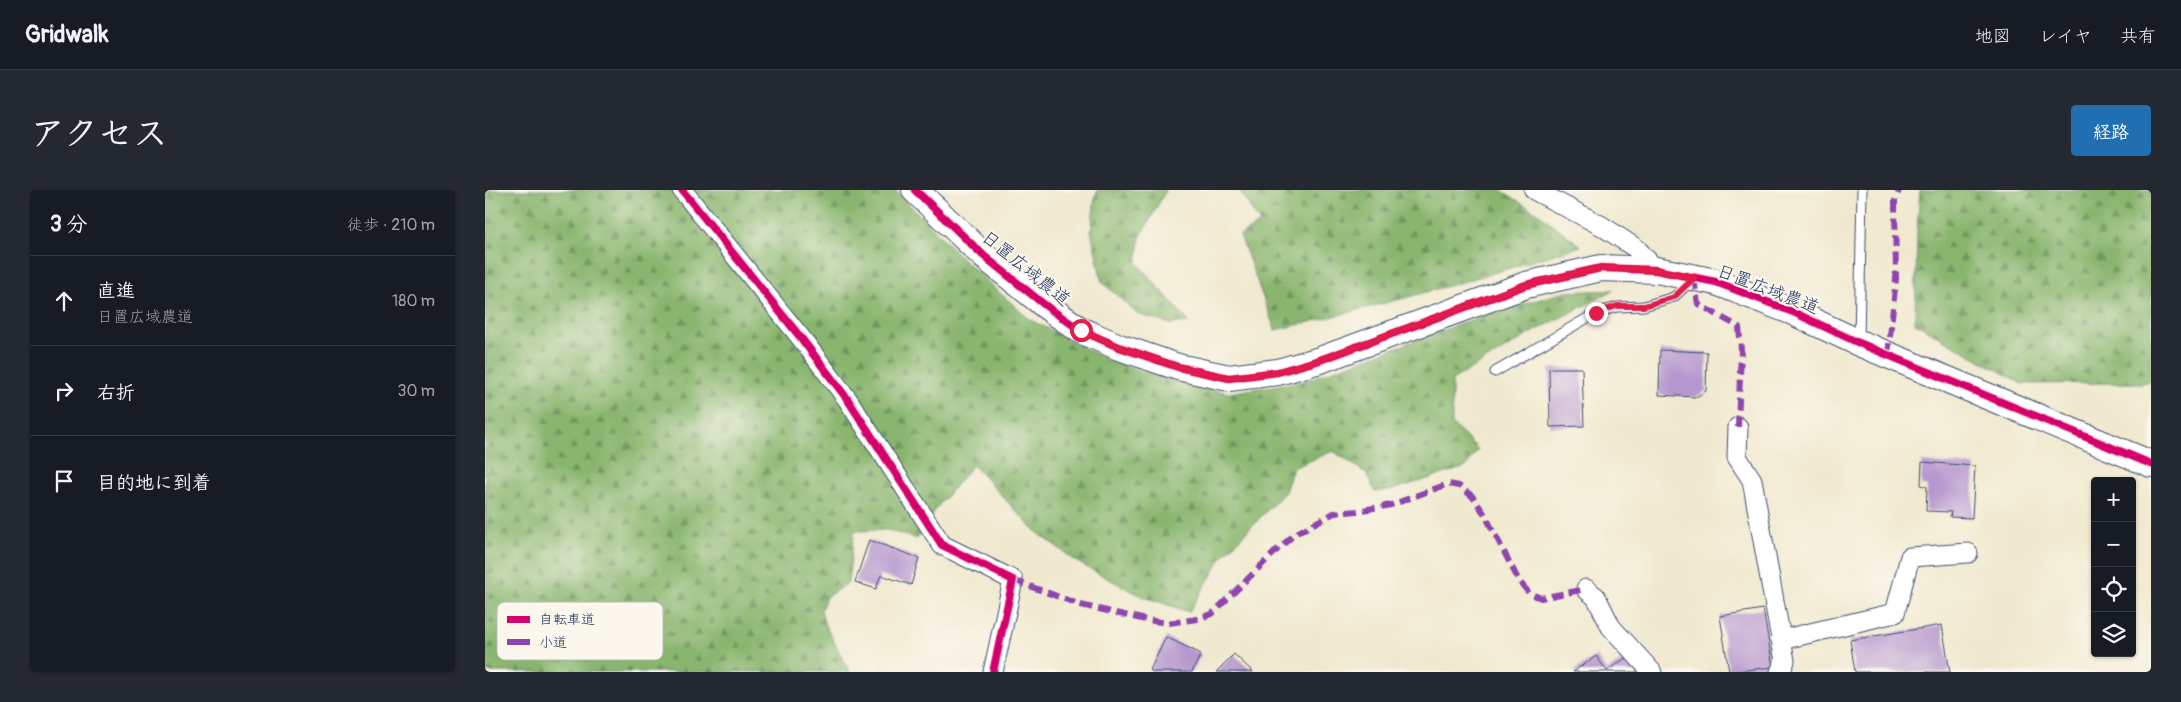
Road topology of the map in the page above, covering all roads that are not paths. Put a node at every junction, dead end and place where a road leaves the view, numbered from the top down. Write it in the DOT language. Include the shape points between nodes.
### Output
graph roads {
  1 [pos="683,190"];
  2 [pos="915,190"];
  3 [pos="1534,190"];
  4 [pos="1863,190"];
  5 [pos="1656,270"];
  6 [pos="1694,278"];
  7 [pos="1859,343"];
  8 [pos="1495,372"];
  9 [pos="1738,427"];
  10 [pos="2151,464"];
  11 [pos="1969,553"];
  12 [pos="1586,589"];
  13 [pos="1781,640"];
  14 [pos="993,672"];
  15 [pos="1652,672"];
  16 [pos="1780,672"];
  1 -- 14 [label="street" via="847,400 942,545 1013,580"];
  2 -- 5 [label="street, 日置広域農道" via="983,256 1081,330 1178,367 1229,378 1278,372 1311,362 1525,285 1601,268"];
  3 -- 5 [label="street" via="1602,226 1637,249"];
  4 -- 7 [label="lane"];
  5 -- 6 [label="street, 日置広域農道"];
  6 -- 7 [label="street, 日置広域農道" via="1716,282 1793,312"];
  6 -- 8 [label="lane" via="1674,297 1644,306 1617,306 1596,313"];
  7 -- 10 [label="street, 日置広域農道"];
  9 -- 13 [label="street" via="1737,457 1752,480"];
  11 -- 13 [label="street" via="1910,557 1895,612"];
  12 -- 15 [label="street" via="1596,597 1611,628"];
  13 -- 16 [label="street" via="1785,661"];
}
